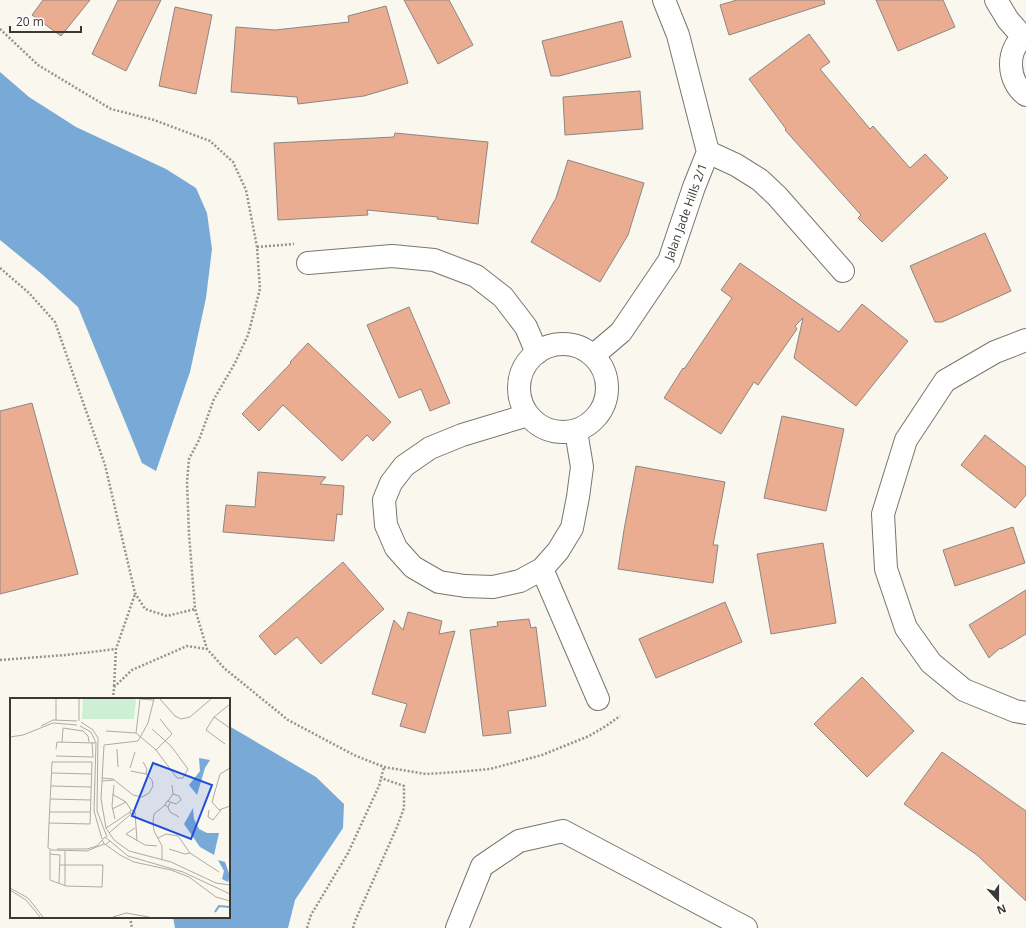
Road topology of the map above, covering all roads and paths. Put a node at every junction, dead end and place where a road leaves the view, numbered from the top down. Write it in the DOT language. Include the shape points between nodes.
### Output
graph roads {
  1 [pos="664,0"];
  2 [pos="996,0"];
  3 [pos="0,29"];
  4 [pos="1025,36"];
  5 [pos="1026,95"];
  6 [pos="708,152"];
  7 [pos="257,247"];
  8 [pos="308,263"];
  9 [pos="0,268"];
  10 [pos="843,271"];
  11 [pos="1026,340"];
  12 [pos="537,353"];
  13 [pos="594,355"];
  14 [pos="528,415"];
  15 [pos="576,431"];
  16 [pos="542,569"];
  17 [pos="135,593"];
  18 [pos="195,609"];
  19 [pos="116,649"];
  20 [pos="207,649"];
  21 [pos="0,660"];
  22 [pos="114,687"];
  23 [pos="113,698"];
  24 [pos="598,699"];
  25 [pos="1026,713"];
  26 [pos="620,716"];
  27 [pos="384,767"];
  28 [pos="381,778"];
  29 [pos="130,918"];
  30 [pos="132,928"];
  31 [pos="307,928"];
  32 [pos="353,928"];
  33 [pos="457,928"];
  34 [pos="746,928"];
  1 -- 6 [label="street, Jalan Jade Hills 2/1" via="678,35"];
  2 -- 4 [label="street" via="1008,20"];
  3 -- 7 [label="path" via="38,65 111,109 154,120 210,142 233,162 246,190"];
  4 -- 5 [label="street" via="1015,46 1011,70 1014,81"];
  6 -- 10 [label="street" via="760,180"];
  6 -- 13 [label="street, Jalan Jade Hills 2/1" via="669,261 621,332"];
  7 -- 8 [label="path" via="294,244 300,247"];
  7 -- 18 [label="path" via="260,289 248,335 214,399 189,459 189,534"];
  8 -- 12 [label="street" via="392,256 434,260 476,276 503,297 526,327"];
  9 -- 17 [label="path" via="29,293 55,322 105,465"];
  11 -- 25 [label="street" via="995,352 945,381 906,440 883,514 886,569 906,628 931,663 964,690"];
  12 -- 13 [label="street" via="556,344 576,346"];
  12 -- 14 [label="street" via="525,365 519,382 520,399"];
  13 -- 15 [label="street" via="604,370 608,388 604,407 592,422"];
  14 -- 15 [label="street" via="541,427 558,432"];
  14 -- 16 [label="street" via="462,435 430,448 404,466 391,483 384,500 386,525 396,548 413,566 438,582 493,587 520,580"];
  15 -- 16 [label="street" via="582,467 572,528 558,551"];
  16 -- 24 [label="street"];
  17 -- 18 [label="path" via="145,609 167,616"];
  17 -- 19 [label="path"];
  18 -- 20 [label="path"];
  19 -- 21 [label="path"];
  19 -- 22 [label="path"];
  20 -- 22 [label="path" via="187,646 132,670"];
  20 -- 27 [label="path" via="224,668 288,720 354,755"];
  22 -- 23 [label="path"];
  26 -- 27 [label="path" via="589,736 542,755 490,769 426,774"];
  27 -- 28 [label="path"];
  28 -- 31 [label="path" via="348,853 311,915"];
  28 -- 32 [label="path" via="404,786 404,808"];
  29 -- 30 [label="path"];
  33 -- 34 [label="street" via="482,866 519,841 563,831"];
}
